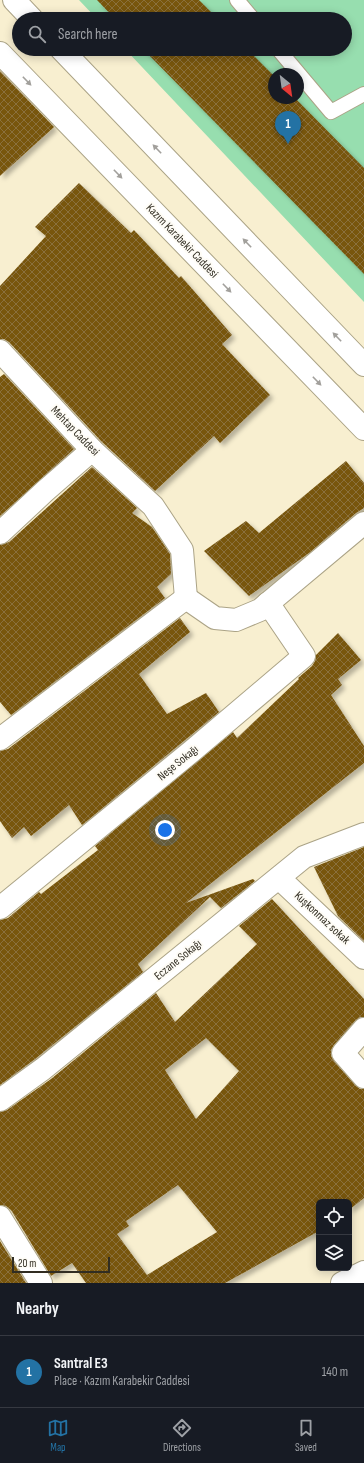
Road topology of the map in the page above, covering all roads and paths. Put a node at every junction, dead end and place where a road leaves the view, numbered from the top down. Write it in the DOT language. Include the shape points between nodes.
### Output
graph roads {
  1 [pos="14,0"];
  2 [pos="237,0"];
  3 [pos="25,12"];
  4 [pos="247,12"];
  5 [pos="0,53"];
  6 [pos="68,56"];
  7 [pos="284,56"];
  8 [pos="364,94"];
  9 [pos="3,361"];
  10 [pos="364,365"];
  11 [pos="364,429"];
  12 [pos="92,450"];
  13 [pos="364,523"];
  14 [pos="0,533"];
  15 [pos="186,598"];
  16 [pos="268,603"];
  17 [pos="0,739"];
  18 [pos="364,834"];
  19 [pos="279,878"];
  20 [pos="0,908"];
  21 [pos="364,958"];
  22 [pos="364,1029"];
  23 [pos="364,1077"];
  24 [pos="0,1100"];
  25 [pos="0,1217"];
  26 [pos="364,1272"];
  27 [pos="41,1283"];
  28 [pos="342,1283"];
  1 -- 3 [label="street"];
  2 -- 4 [label="lane"];
  5 -- 11 [label="street, Kazım Karabekir Caddesi, one-way"];
  10 -- 6 [label="street, one-way"];
  7 -- 8 [label="lane" via="331,112"];
  9 -- 12 [label="street, Mehtap Caddesi"];
  12 -- 14 [label="street"];
  12 -- 15 [label="street, Mehtap Caddesi" via="153,506 182,550"];
  13 -- 16 [label="street"];
  15 -- 16 [label="street" via="215,618 236,620 260,610"];
  15 -- 17 [label="street"];
  16 -- 20 [label="street, Neşe Sokağı" via="304,656"];
  18 -- 19 [label="street, Eczane Sokağı" via="304,857"];
  19 -- 21 [label="street, Kuşkonmaz sokak"];
  19 -- 24 [label="street, Eczane Sokağı" via="43,1069"];
  22 -- 23 [label="street" via="343,1053"];
  25 -- 27 [label="street"];
  26 -- 28 [label="street"];
}
